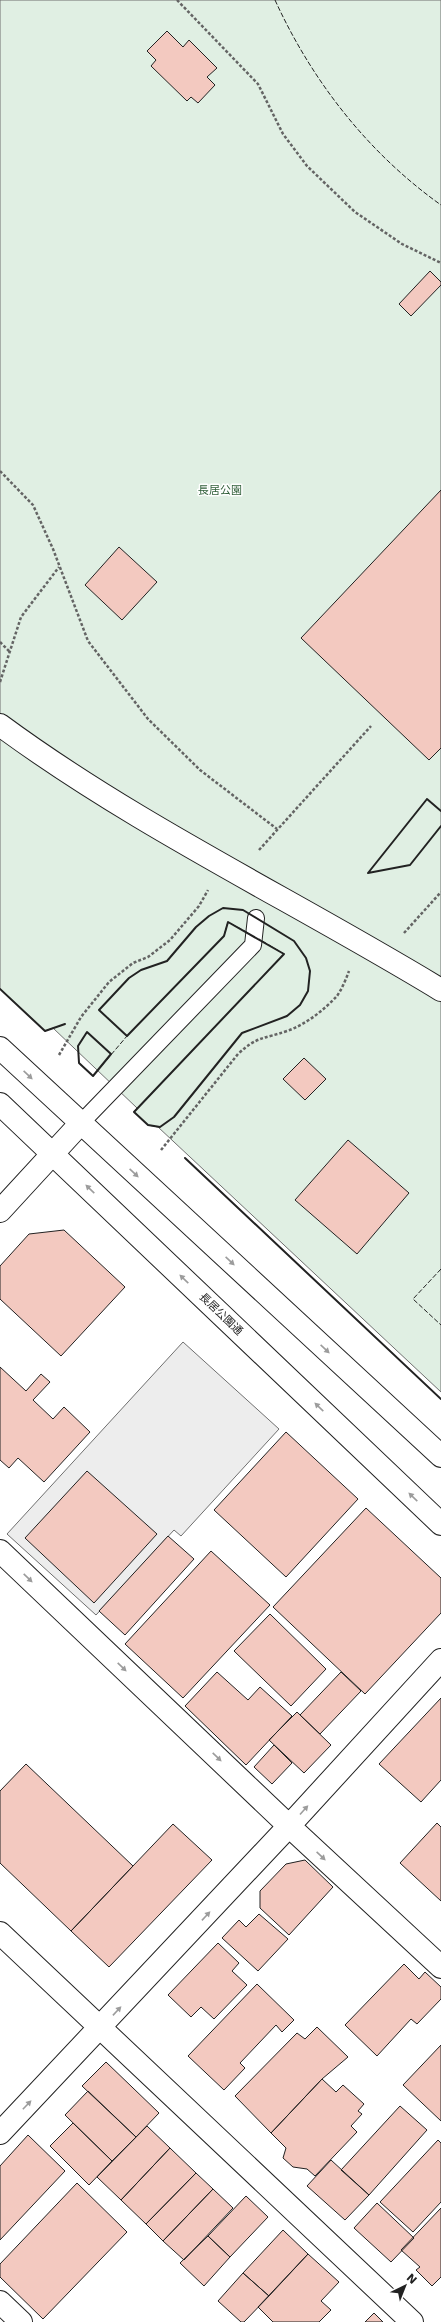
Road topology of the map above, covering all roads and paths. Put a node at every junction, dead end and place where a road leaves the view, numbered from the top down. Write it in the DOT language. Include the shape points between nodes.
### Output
graph roads {
  1 [pos="177,0"];
  2 [pos="441,263"];
  3 [pos="0,471"];
  4 [pos="59,567"];
  5 [pos="0,642"];
  6 [pos="9,650"];
  7 [pos="0,682"];
  8 [pos="0,725"];
  9 [pos="371,726"];
  10 [pos="277,829"];
  11 [pos="262,847"];
  12 [pos="211,886"];
  13 [pos="441,892"];
  14 [pos="256,918"];
  15 [pos="402,935"];
  16 [pos="352,965"];
  17 [pos="441,990"];
  18 [pos="0,1048"];
  19 [pos="59,1055"];
  20 [pos="0,1104"];
  21 [pos="80,1124"];
  22 [pos="162,1150"];
  23 [pos="53,1154"];
  24 [pos="0,1211"];
  25 [pos="441,1456"];
  26 [pos="441,1524"];
  27 [pos="0,1551"];
  28 [pos="441,1660"];
  29 [pos="290,1826"];
  30 [pos="0,1933"];
  31 [pos="441,1967"];
  32 [pos="100,2028"];
  33 [pos="0,2133"];
  34 [pos="0,2302"];
  35 [pos="21,2322"];
  36 [pos="412,2322"];
  1 -- 2 [label="path" via="258,84 282,134 307,166 355,212 402,244"];
  3 -- 4 [label="path" via="33,506"];
  4 -- 6 [label="path" via="21,617"];
  4 -- 10 [label="path" via="88,641 148,719 200,770"];
  5 -- 6 [label="path"];
  6 -- 7 [label="path"];
  8 -- 17 [label="main road" via="145,820"];
  9 -- 10 [label="path"];
  10 -- 11 [label="path"];
  12 -- 19 [label="path" via="199,906 170,940 148,957 133,963 109,982 81,1017"];
  13 -- 15 [label="path"];
  14 -- 21 [label="lane" via="253,945"];
  16 -- 22 [label="path" via="338,995 316,1016 288,1031 262,1036 248,1044"];
  18 -- 21 [label="main road, one-way"];
  20 -- 23 [label="main road, 長居公園通"];
  21 -- 23 [label="main road"];
  21 -- 25 [label="main road, one-way"];
  23 -- 24 [label="main road"];
  26 -- 23 [label="main road, 長居公園通, one-way"];
  27 -- 29 [label="main road, one-way"];
  29 -- 28 [label="main road, one-way"];
  29 -- 31 [label="main road, one-way"];
  32 -- 29 [label="main road, one-way"];
  30 -- 32 [label="main road"];
  33 -- 32 [label="main road, one-way"];
  32 -- 36 [label="main road"];
  34 -- 35 [label="main road"];
}
